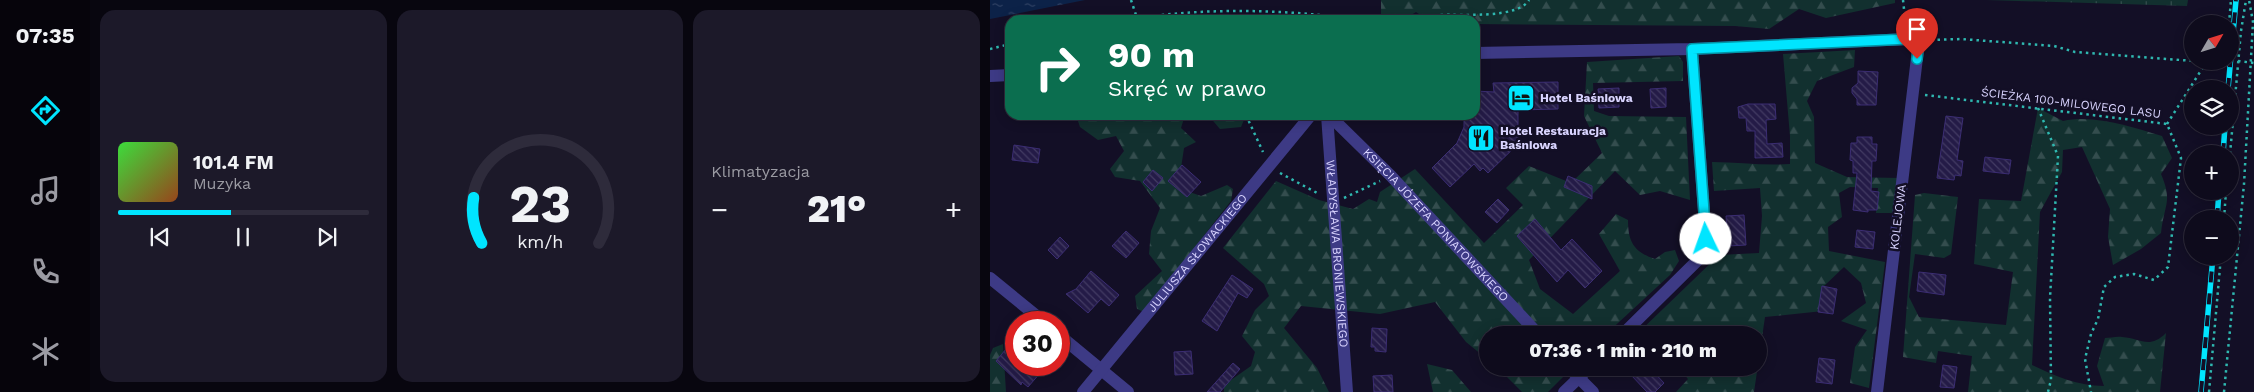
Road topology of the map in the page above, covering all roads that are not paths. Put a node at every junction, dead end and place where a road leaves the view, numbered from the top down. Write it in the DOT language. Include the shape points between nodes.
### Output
graph roads {
  1 [pos="1692,49"];
  2 [pos="1480,53"];
  3 [pos="1005,74"];
  4 [pos="990,76"];
  5 [pos="1307,120"];
  6 [pos="1327,120"];
  7 [pos="1335,120"];
  8 [pos="990,278"];
  9 [pos="1030,311"];
  10 [pos="1531,326"];
  11 [pos="1631,326"];
  12 [pos="1070,344"];
  13 [pos="1101,370"];
  14 [pos="1579,378"];
  15 [pos="1083,392"];
  16 [pos="1128,392"];
  17 [pos="1347,392"];
  18 [pos="1564,392"];
  19 [pos="1592,392"];
  20 [pos="1877,392"];
  1 -- 2 [label="street"];
  1 -- 11 [label="street" via="1706,239 1700,258"];
  1 -- 20 [label="street, KOLEJOWA" via="1913,40 1913,94"];
  3 -- 4 [label="street"];
  5 -- 13 [label="street, JULIUSZA SŁOWACKIEGO"];
  6 -- 17 [label="street, WŁADYSŁAWA BRONIEWSKIEGO"];
  7 -- 10 [label="street, KSIĘCIA JÓZEFA PONIATOWSKIEGO"];
  8 -- 9 [label="street"];
  12 -- 13 [label="street"];
  13 -- 15 [label="street, JULIUSZA SŁOWACKIEGO"];
  13 -- 16 [label="street"];
  14 -- 18 [label="street"];
  14 -- 19 [label="street"];
}
